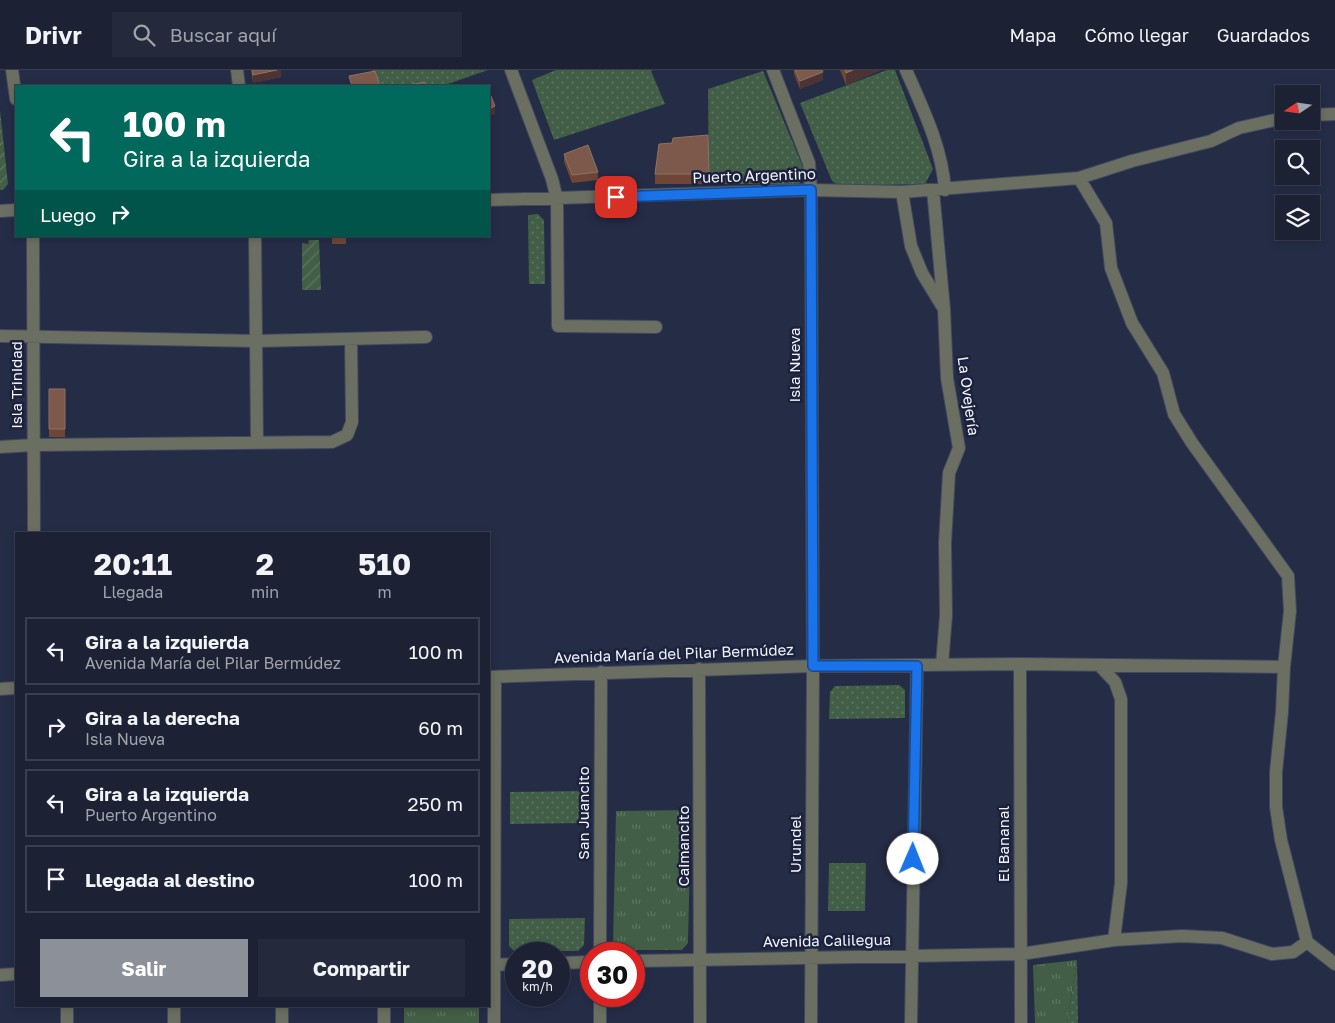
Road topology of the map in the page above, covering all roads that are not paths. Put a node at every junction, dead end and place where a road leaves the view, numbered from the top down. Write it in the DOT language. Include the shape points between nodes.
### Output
graph roads {
  1 [pos="12,70"];
  2 [pos="237,70"];
  3 [pos="511,70"];
  4 [pos="773,70"];
  5 [pos="906,70"];
  6 [pos="239,85"];
  7 [pos="15,92"];
  8 [pos="1335,114"];
  9 [pos="1320,115"];
  10 [pos="1275,120"];
  11 [pos="1079,178"];
  12 [pos="811,190"];
  13 [pos="939,190"];
  14 [pos="902,192"];
  15 [pos="557,199"];
  16 [pos="490,200"];
  17 [pos="0,210"];
  18 [pos="15,210"];
  19 [pos="33,237"];
  20 [pos="255,237"];
  21 [pos="944,309"];
  22 [pos="656,327"];
  23 [pos="0,336"];
  24 [pos="33,337"];
  25 [pos="426,337"];
  26 [pos="351,339"];
  27 [pos="257,340"];
  28 [pos="257,442"];
  29 [pos="33,444"];
  30 [pos="0,447"];
  31 [pos="34,532"];
  32 [pos="1020,664"];
  33 [pos="942,665"];
  34 [pos="1099,665"];
  35 [pos="813,666"];
  36 [pos="917,666"];
  37 [pos="1284,667"];
  38 [pos="699,670"];
  39 [pos="600,672"];
  40 [pos="492,677"];
  41 [pos="15,688"];
  42 [pos="0,689"];
  43 [pos="1114,940"];
  44 [pos="600,942"];
  45 [pos="1306,942"];
  46 [pos="1021,954"];
  47 [pos="812,956"];
  48 [pos="910,956"];
  49 [pos="700,960"];
  50 [pos="645,961"];
  51 [pos="505,964"];
  52 [pos="1335,964"];
  53 [pos="492,965"];
  54 [pos="15,974"];
  55 [pos="0,975"];
  56 [pos="67,1007"];
  57 [pos="174,1007"];
  58 [pos="282,1007"];
  59 [pos="384,1007"];
  60 [pos="600,1007"];
  61 [pos="67,1023"];
  62 [pos="174,1023"];
  63 [pos="282,1023"];
  64 [pos="384,1023"];
  65 [pos="494,1023"];
  66 [pos="600,1023"];
  67 [pos="700,1023"];
  68 [pos="811,1023"];
  69 [pos="911,1023"];
  70 [pos="1021,1023"];
  1 -- 7 [label="street"];
  2 -- 6 [label="street"];
  3 -- 15 [label="street"];
  4 -- 12 [label="street, Isla Nueva" via="809,163"];
  5 -- 13 [label="street, La Ovejería" via="943,166"];
  8 -- 9 [label="street"];
  10 -- 11 [label="street, Puerto Argentino" via="1239,128 1211,141"];
  11 -- 13 [label="street, Puerto Argentino"];
  11 -- 37 [label="street" via="1106,223 1111,268 1132,323 1163,373 1174,414 1288,576 1290,612"];
  12 -- 14 [label="street, Puerto Argentino"];
  12 -- 15 [label="street, Puerto Argentino"];
  12 -- 35 [label="street, Isla Nueva"];
  13 -- 14 [label="street, Puerto Argentino"];
  13 -- 21 [label="street, La Ovejería"];
  14 -- 21 [label="street" via="911,246 922,273"];
  15 -- 16 [label="street, Puerto Argentino"];
  15 -- 22 [label="street" via="558,326"];
  17 -- 18 [label="street"];
  19 -- 24 [label="street, Isla Trinidad"];
  20 -- 27 [label="street"];
  21 -- 33 [label="street, La Ovejería" via="947,378 959,448 949,473"];
  23 -- 24 [label="street"];
  24 -- 27 [label="street"];
  24 -- 29 [label="street, Isla Trinidad"];
  25 -- 26 [label="street"];
  26 -- 27 [label="street"];
  26 -- 28 [label="street" via="352,422 347,435 332,442"];
  27 -- 28 [label="street"];
  28 -- 29 [label="street"];
  29 -- 30 [label="street"];
  29 -- 31 [label="street, Isla Trinidad"];
  32 -- 33 [label="street, Avenida María del Pilar Bermúdez"];
  32 -- 34 [label="street, Avenida María del Pilar Bermúdez"];
  32 -- 46 [label="street, El Bananal"];
  33 -- 36 [label="street, Avenida María del Pilar Bermúdez"];
  34 -- 37 [label="street, Avenida María del Pilar Bermúdez"];
  34 -- 43 [label="street" via="1115,682 1121,699 1121,883"];
  35 -- 36 [label="street, Avenida María del Pilar Bermúdez"];
  35 -- 38 [label="street, Avenida María del Pilar Bermúdez"];
  35 -- 47 [label="street, Urundel"];
  36 -- 48 [label="street"];
  37 -- 45 [label="street" via="1276,807 1280,840"];
  38 -- 39 [label="street, Avenida María del Pilar Bermúdez"];
  38 -- 49 [label="street, Caimancito"];
  39 -- 40 [label="street, Avenida María del Pilar Bermúdez"];
  39 -- 44 [label="street, San Juancito"];
  40 -- 53 [label="street"];
  41 -- 42 [label="street"];
  43 -- 45 [label="street, Avenida Calilegua" via="1182,936 1222,938 1272,954 1293,952"];
  43 -- 46 [label="street, Avenida Calilegua"];
  45 -- 52 [label="street"];
  46 -- 48 [label="street, Avenida Calilegua"];
  46 -- 70 [label="street, El Bananal"];
  47 -- 48 [label="street, Avenida Calilegua"];
  47 -- 49 [label="street, Avenida Calilegua"];
  47 -- 68 [label="street, Urundel"];
  48 -- 69 [label="street"];
  49 -- 50 [label="street, Avenida Calilegua"];
  49 -- 67 [label="street, Caimancito"];
  51 -- 53 [label="street"];
  53 -- 65 [label="street"];
  54 -- 55 [label="street"];
  56 -- 61 [label="street"];
  57 -- 62 [label="street"];
  58 -- 63 [label="street"];
  59 -- 64 [label="street"];
  60 -- 66 [label="street"];
}
